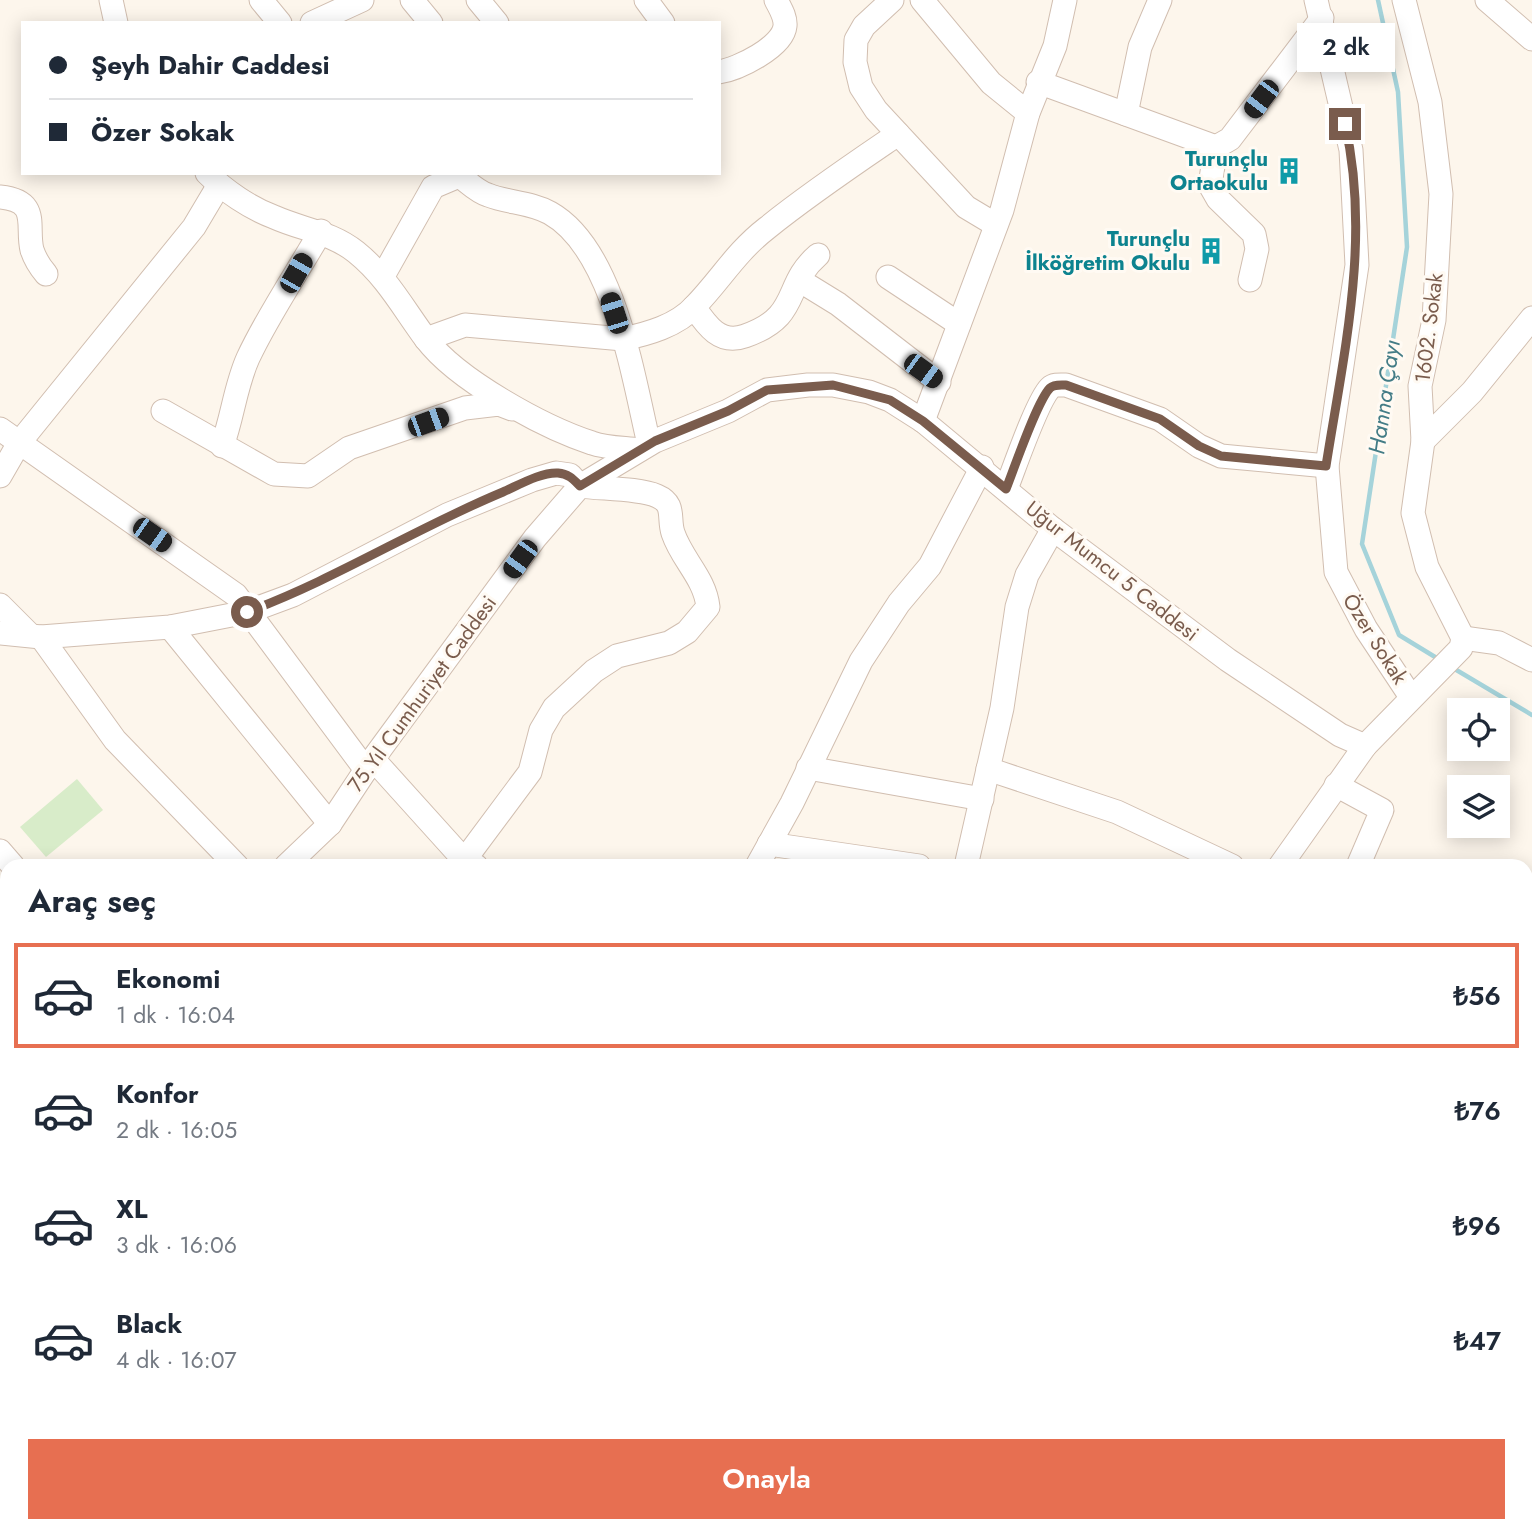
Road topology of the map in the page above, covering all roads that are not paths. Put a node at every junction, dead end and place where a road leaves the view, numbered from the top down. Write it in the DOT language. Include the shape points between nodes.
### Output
graph roads {
  1 [pos="111,0"];
  2 [pos="261,0"];
  3 [pos="362,0"];
  4 [pos="412,0"];
  5 [pos="478,0"];
  6 [pos="646,0"];
  7 [pos="776,0"];
  8 [pos="892,0"];
  9 [pos="922,0"];
  10 [pos="1065,0"];
  11 [pos="1160,0"];
  12 [pos="1404,0"];
  13 [pos="1495,3"];
  14 [pos="1319,9"];
  15 [pos="116,21"];
  16 [pos="278,21"];
  17 [pos="316,21"];
  18 [pos="429,21"];
  19 [pos="495,21"];
  20 [pos="662,21"];
  21 [pos="1532,39"];
  22 [pos="721,71"];
  23 [pos="1038,82"];
  24 [pos="1028,113"];
  25 [pos="1126,114"];
  26 [pos="898,134"];
  27 [pos="1216,147"];
  28 [pos="464,175"];
  29 [pos="213,179"];
  30 [pos="427,180"];
  31 [pos="0,197"];
  32 [pos="996,225"];
  33 [pos="321,231"];
  34 [pos="818,254"];
  35 [pos="46,274"];
  36 [pos="383,276"];
  37 [pos="888,277"];
  38 [pos="799,280"];
  39 [pos="1250,280"];
  40 [pos="694,307"];
  41 [pos="1532,318"];
  42 [pos="959,324"];
  43 [pos="426,339"];
  44 [pos="623,339"];
  45 [pos="939,382"];
  46 [pos="163,411"];
  47 [pos="520,412"];
  48 [pos="923,421"];
  49 [pos="0,429"];
  50 [pos="1423,441"];
  51 [pos="19,443"];
  52 [pos="222,446"];
  53 [pos="644,447"];
  54 [pos="1326,466"];
  55 [pos="982,467"];
  56 [pos="0,476"];
  57 [pos="580,486"];
  58 [pos="1006,489"];
  59 [pos="1053,529"];
  60 [pos="0,605"];
  61 [pos="247,612"];
  62 [pos="170,627"];
  63 [pos="0,634"];
  64 [pos="35,636"];
  65 [pos="1462,643"];
  66 [pos="1532,660"];
  67 [pos="1415,693"];
  68 [pos="1365,746"];
  69 [pos="369,764"];
  70 [pos="808,768"];
  71 [pos="988,768"];
  72 [pos="1336,785"];
  73 [pos="982,799"];
  74 [pos="330,824"];
  75 [pos="769,844"];
  76 [pos="230,859"];
  77 [pos="293,859"];
  78 [pos="461,859"];
  79 [pos="471,859"];
  80 [pos="761,859"];
  81 [pos="866,859"];
  82 [pos="968,859"];
  83 [pos="1217,859"];
  84 [pos="1285,859"];
  85 [pos="1361,859"];
  1 -- 15 [label="street"];
  2 -- 16 [label="street"];
  3 -- 17 [label="street"];
  4 -- 18 [label="street"];
  5 -- 19 [label="street"];
  6 -- 20 [label="street"];
  7 -- 22 [label="street" via="785,19 778,40 759,56"];
  8 -- 26 [label="street" via="864,26 854,53 865,95"];
  9 -- 24 [label="street" via="991,83"];
  10 -- 23 [label="street" via="1055,46"];
  11 -- 25 [label="street" via="1140,47"];
  12 -- 50 [label="street, 1602. Sokak" via="1430,102 1441,194 1434,320 1420,386"];
  13 -- 21 [label="street"];
  14 -- 27 [label="street" via="1230,139"];
  14 -- 54 [label="street, Özer Sokak" via="1351,150 1357,265"];
  23 -- 24 [label="street"];
  23 -- 25 [label="street"];
  24 -- 32 [label="street"];
  25 -- 27 [label="street"];
  26 -- 32 [label="street" via="966,207"];
  26 -- 40 [label="street" via="749,243"];
  27 -- 39 [label="street" via="1210,185 1217,199 1254,234 1257,249"];
  28 -- 30 [label="street"];
  28 -- 44 [label="street" via="488,195 549,212 572,229 606,288"];
  29 -- 33 [label="street" via="273,217"];
  29 -- 51 [label="street" via="194,227"];
  30 -- 36 [label="street"];
  31 -- 35 [label="street" via="27,211 32,248"];
  32 -- 42 [label="street"];
  33 -- 36 [label="street" via="355,251"];
  33 -- 52 [label="street" via="248,358"];
  34 -- 38 [label="street"];
  36 -- 43 [label="street"];
  37 -- 42 [label="street"];
  38 -- 40 [label="street" via="779,318 738,338 718,335"];
  38 -- 45 [label="street" via="838,304"];
  40 -- 44 [label="street" via="670,323"];
  41 -- 50 [label="street" via="1472,392"];
  42 -- 45 [label="street"];
  43 -- 44 [label="street" via="465,324"];
  43 -- 47 [label="street" via="445,360"];
  44 -- 53 [label="street"];
  45 -- 48 [label="street"];
  46 -- 52 [label="street"];
  47 -- 52 [label="street" via="499,404 464,408 349,448 308,476 274,474"];
  47 -- 53 [label="street" via="593,444"];
  48 -- 53 [label="street, Uğur Mumcu 5 Caddesi" via="869,392 808,385 767,390"];
  48 -- 55 [label="street, Uğur Mumcu 5 Caddesi"];
  49 -- 51 [label="street"];
  50 -- 65 [label="street, 1602. Sokak" via="1413,513 1427,567"];
  51 -- 56 [label="street"];
  51 -- 61 [label="street" via="236,595"];
  53 -- 57 [label="street, 75.Yıl Cumhuriyet Caddesi"];
  54 -- 58 [label="street" via="1221,456 1160,419 1057,385 1050,388 1039,410"];
  54 -- 67 [label="street, Özer Sokak" via="1339,580 1366,629"];
  55 -- 58 [label="street, Uğur Mumcu 5 Caddesi"];
  55 -- 70 [label="street" via="930,566 861,661"];
  57 -- 61 [label="street" via="570,475 556,473 532,480 447,515 293,595"];
  57 -- 69 [label="street, 75.Yıl Cumhuriyet Caddesi" via="535,538"];
  57 -- 79 [label="street" via="656,495 667,503 672,509 673,532 707,592 708,607 687,632 669,643 617,656 554,708 541,730 530,772"];
  58 -- 59 [label="street, Uğur Mumcu 5 Caddesi"];
  59 -- 68 [label="street, Uğur Mumcu 5 Caddesi" via="1228,660 1340,735"];
  59 -- 71 [label="street" via="1027,575 1017,607"];
  60 -- 64 [label="street"];
  61 -- 62 [label="street"];
  61 -- 69 [label="street"];
  62 -- 64 [label="street"];
  62 -- 74 [label="street"];
  63 -- 64 [label="street"];
  64 -- 76 [label="street" via="115,740"];
  65 -- 66 [label="street" via="1499,643"];
  65 -- 67 [label="street"];
  67 -- 68 [label="street"];
  68 -- 72 [label="street"];
  69 -- 74 [label="street, 75.Yıl Cumhuriyet Caddesi"];
  69 -- 78 [label="street"];
  70 -- 73 [label="street"];
  70 -- 75 [label="street"];
  71 -- 73 [label="street"];
  71 -- 83 [label="street" via="1116,812"];
  72 -- 84 [label="street"];
  72 -- 85 [label="street" via="1381,810"];
  73 -- 82 [label="street"];
  74 -- 77 [label="street, 75.Yıl Cumhuriyet Caddesi"];
  75 -- 80 [label="street"];
  75 -- 81 [label="street"];
}
